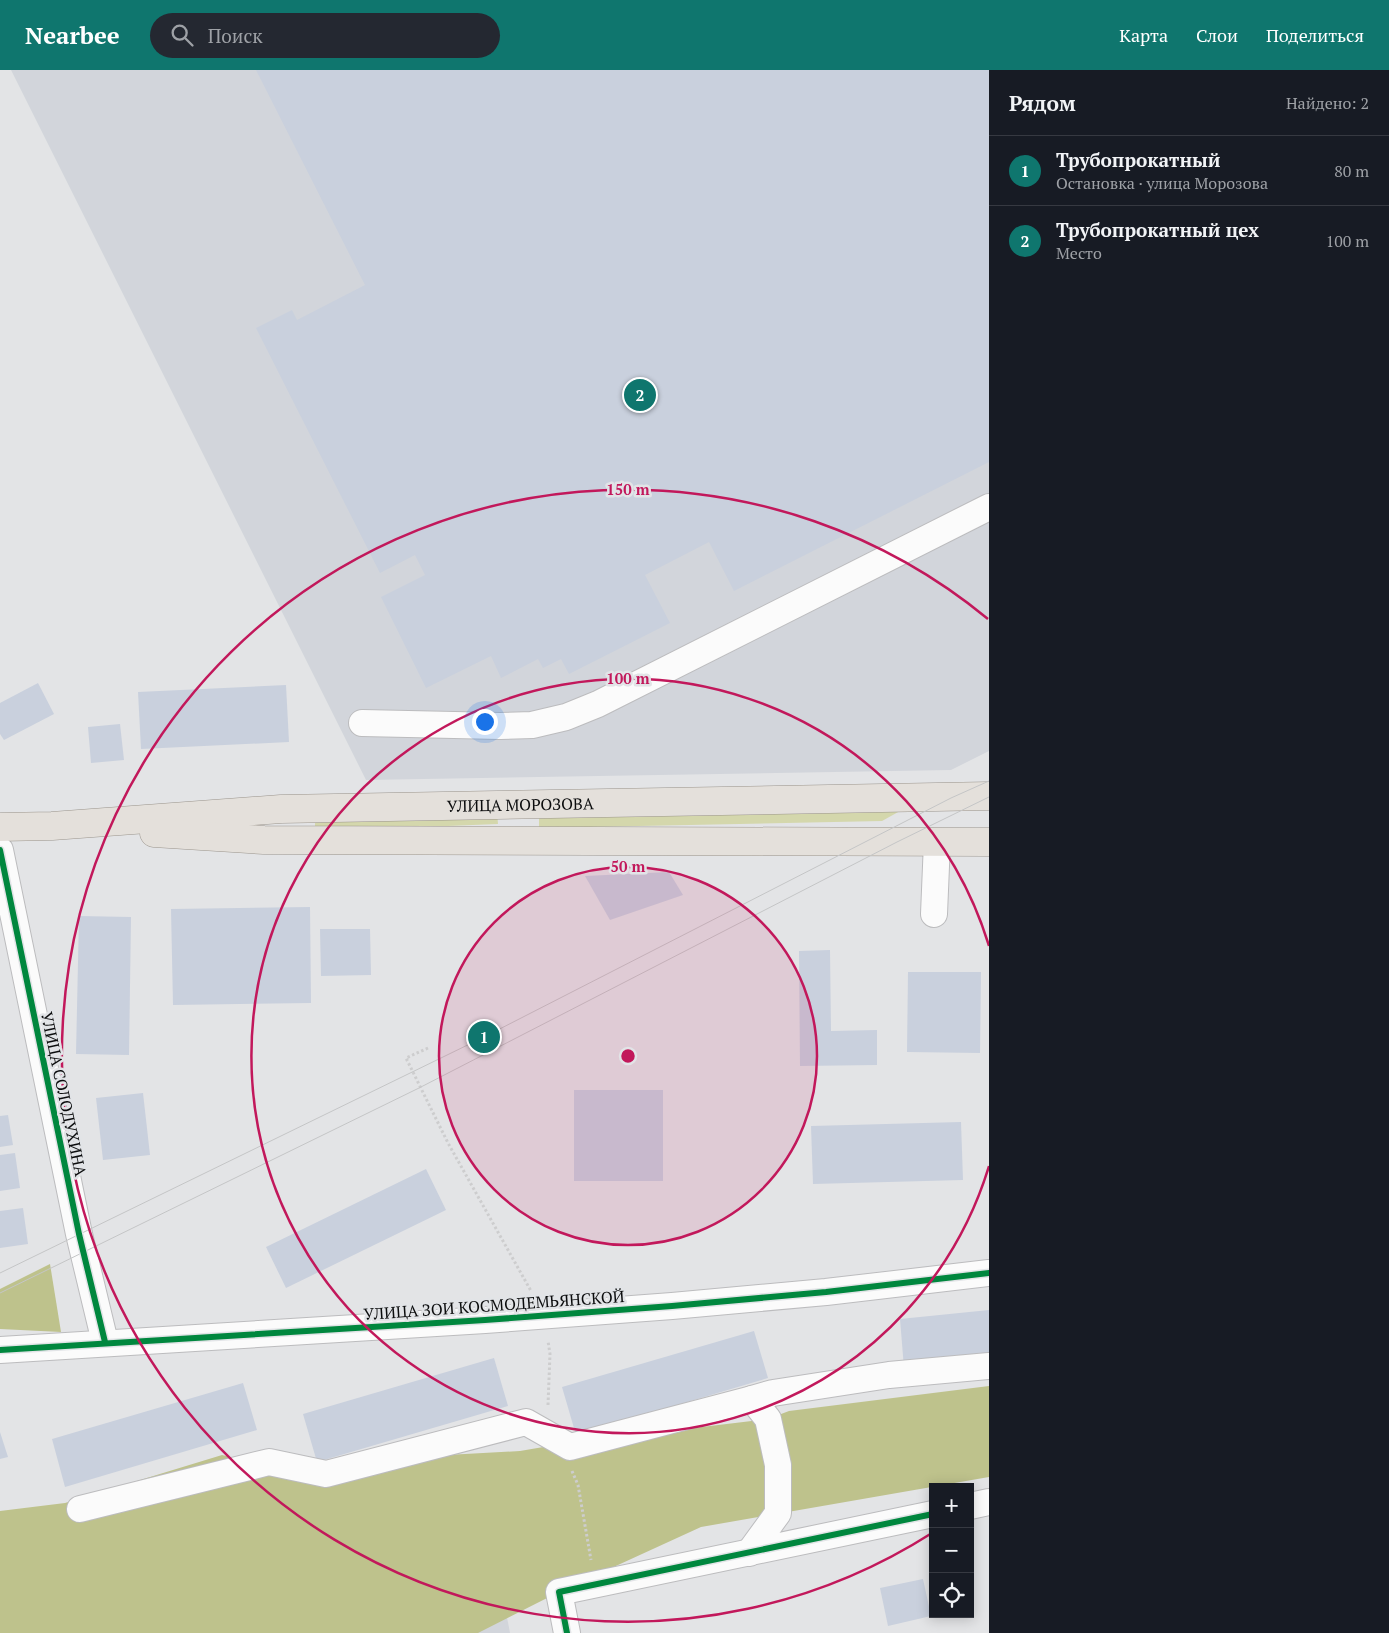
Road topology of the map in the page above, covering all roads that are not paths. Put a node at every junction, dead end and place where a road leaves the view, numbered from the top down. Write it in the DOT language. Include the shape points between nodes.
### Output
graph roads {
  1 [pos="989,507"];
  2 [pos="362,723"];
  3 [pos="989,796"];
  4 [pos="52,826"];
  5 [pos="0,827"];
  6 [pos="937,842"];
  7 [pos="989,842"];
  8 [pos="0,850"];
  9 [pos="934,914"];
  10 [pos="989,1273"];
  11 [pos="105,1342"];
  12 [pos="0,1350"];
  13 [pos="989,1366"];
  14 [pos="752,1399"];
  15 [pos="989,1502"];
  16 [pos="974,1505"];
  17 [pos="80,1508"];
  18 [pos="929,1515"];
  19 [pos="749,1552"];
  20 [pos="567,1633"];
  1 -- 2 [label="street" via="598,704 566,717 532,725 508,726"];
  3 -- 4 [label="main road, УЛИЦА МОРОЗОВА" via="281,809"];
  4 -- 5 [label="main road, УЛИЦА МОРОЗОВА"];
  4 -- 6 [label="main road, УЛИЦА МОРОЗОВА" via="264,840"];
  6 -- 7 [label="main road, УЛИЦА МОРОЗОВА"];
  6 -- 9 [label="street"];
  8 -- 11 [label="street, УЛИЦА СОЛОДУХИНА" via="79,1234"];
  10 -- 11 [label="street, УЛИЦА ЗОИ КОСМОДЕМЬЯНСКОЙ" via="672,1306"];
  11 -- 12 [label="street, УЛИЦА ЗОИ КОСМОДЕМЬЯНСКОЙ"];
  13 -- 14 [label="street" via="889,1375 773,1392"];
  14 -- 17 [label="street" via="570,1447 526,1422 326,1474 269,1462"];
  14 -- 19 [label="street" via="768,1419 778,1465 778,1514"];
  15 -- 16 [label="street"];
  18 -- 19 [label="street"];
  19 -- 20 [label="street" via="560,1592"];
}
